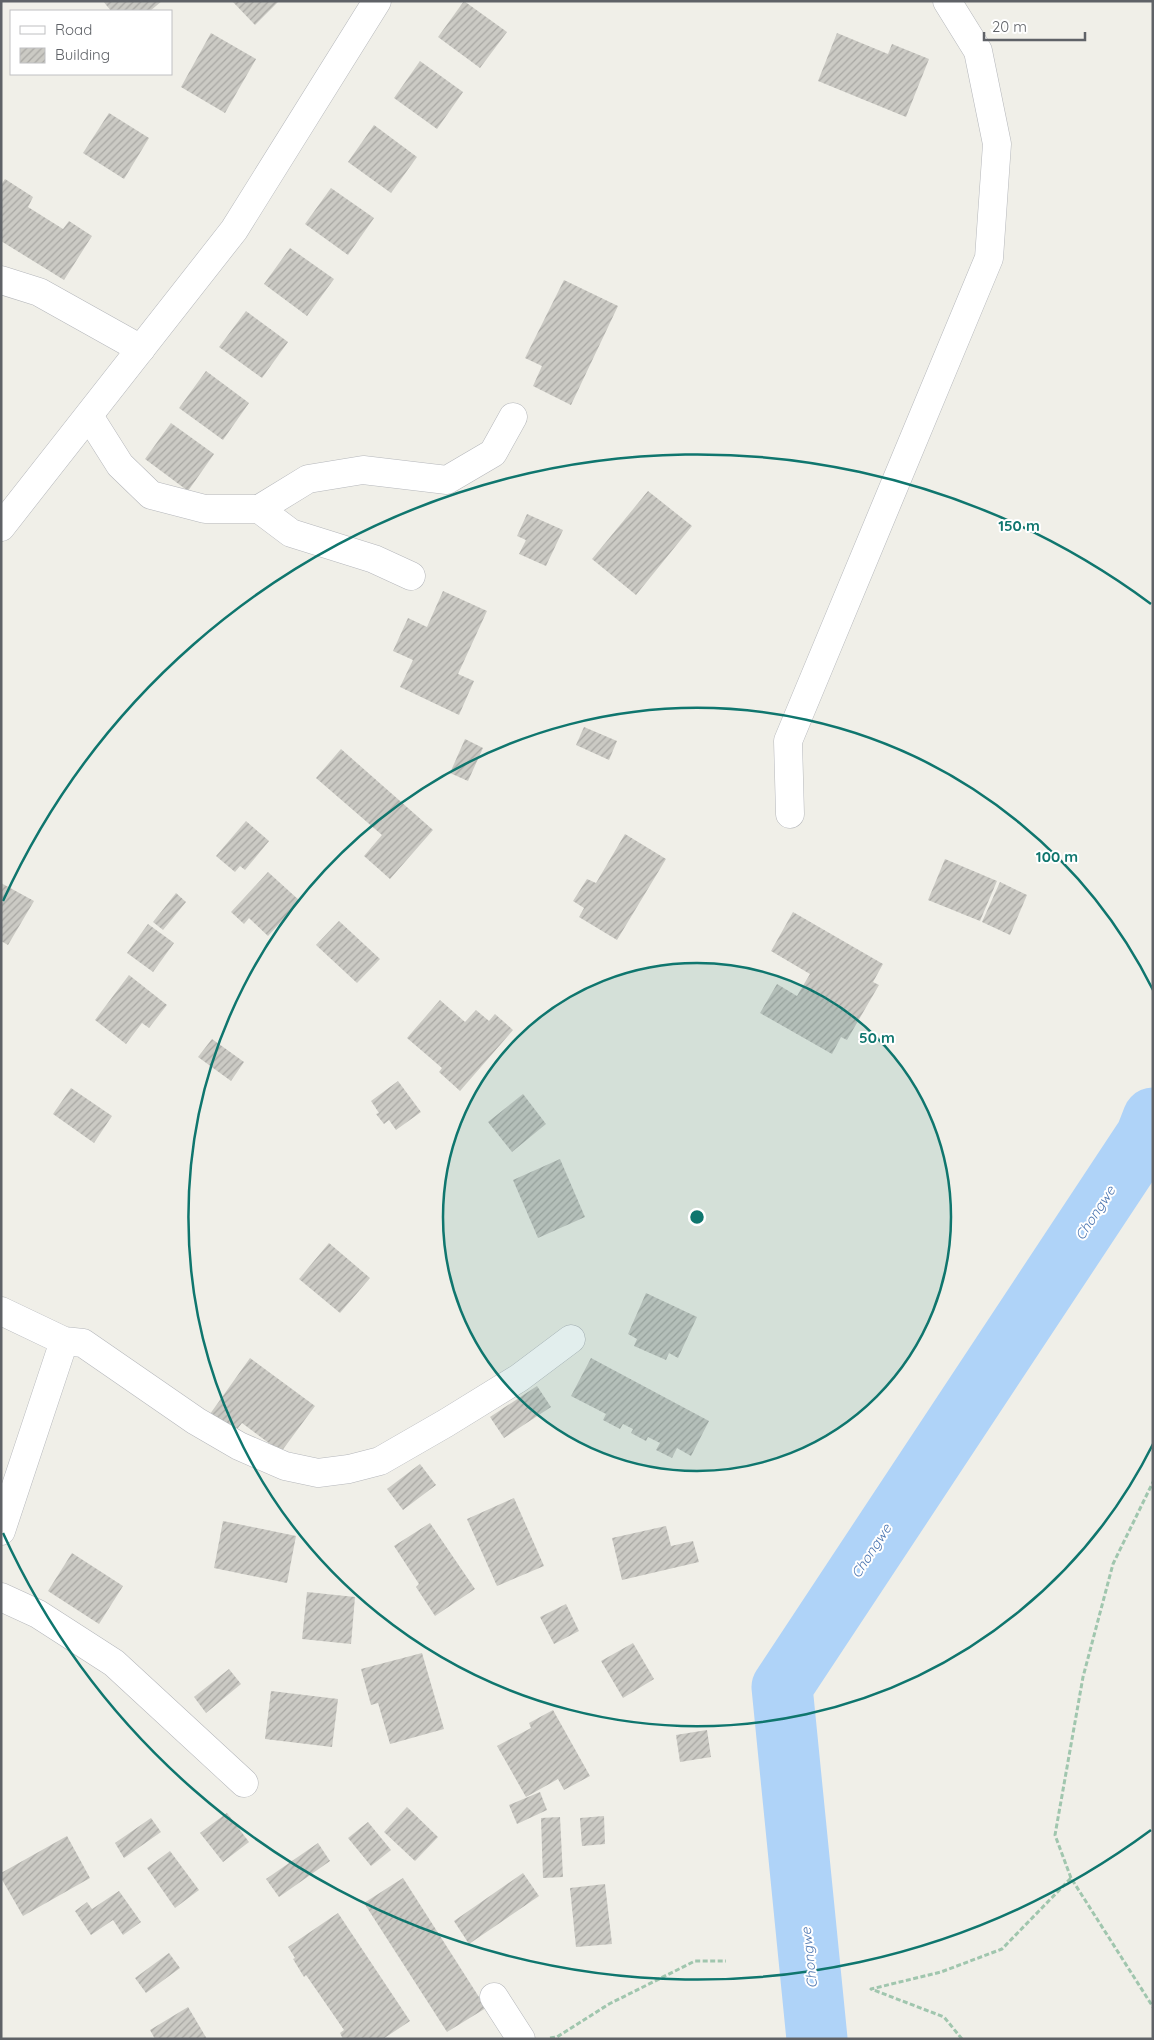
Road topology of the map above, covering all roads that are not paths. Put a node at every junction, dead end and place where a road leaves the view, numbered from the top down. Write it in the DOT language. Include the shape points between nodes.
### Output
graph roads {
  1 [pos="377,1"];
  2 [pos="947,1"];
  3 [pos="1,280"];
  4 [pos="141,350"];
  5 [pos="89,416"];
  6 [pos="513,417"];
  7 [pos="259,510"];
  8 [pos="1,527"];
  9 [pos="411,576"];
  10 [pos="790,814"];
  11 [pos="1,1311"];
  12 [pos="571,1339"];
  13 [pos="64,1341"];
  14 [pos="1,1531"];
  15 [pos="1,1597"];
  16 [pos="244,1783"];
  17 [pos="494,1997"];
  18 [pos="534,2038"];
  1 -- 4 [label="street" via="234,230"];
  2 -- 10 [label="street" via="978,51 997,144 989,258 788,741"];
  3 -- 4 [label="street" via="39,292"];
  4 -- 5 [label="street"];
  5 -- 7 [label="street" via="120,465 151,495 205,509"];
  5 -- 8 [label="street"];
  6 -- 7 [label="street" via="493,453 447,480 363,470 308,479"];
  7 -- 9 [label="street" via="291,533 374,559"];
  11 -- 13 [label="street"];
  12 -- 13 [label="street" via="511,1383 380,1460 318,1473 285,1466 239,1446 196,1421 83,1343"];
  13 -- 14 [label="street"];
  15 -- 16 [label="street" via="38,1614 114,1664"];
  17 -- 18 [label="street"];
}
